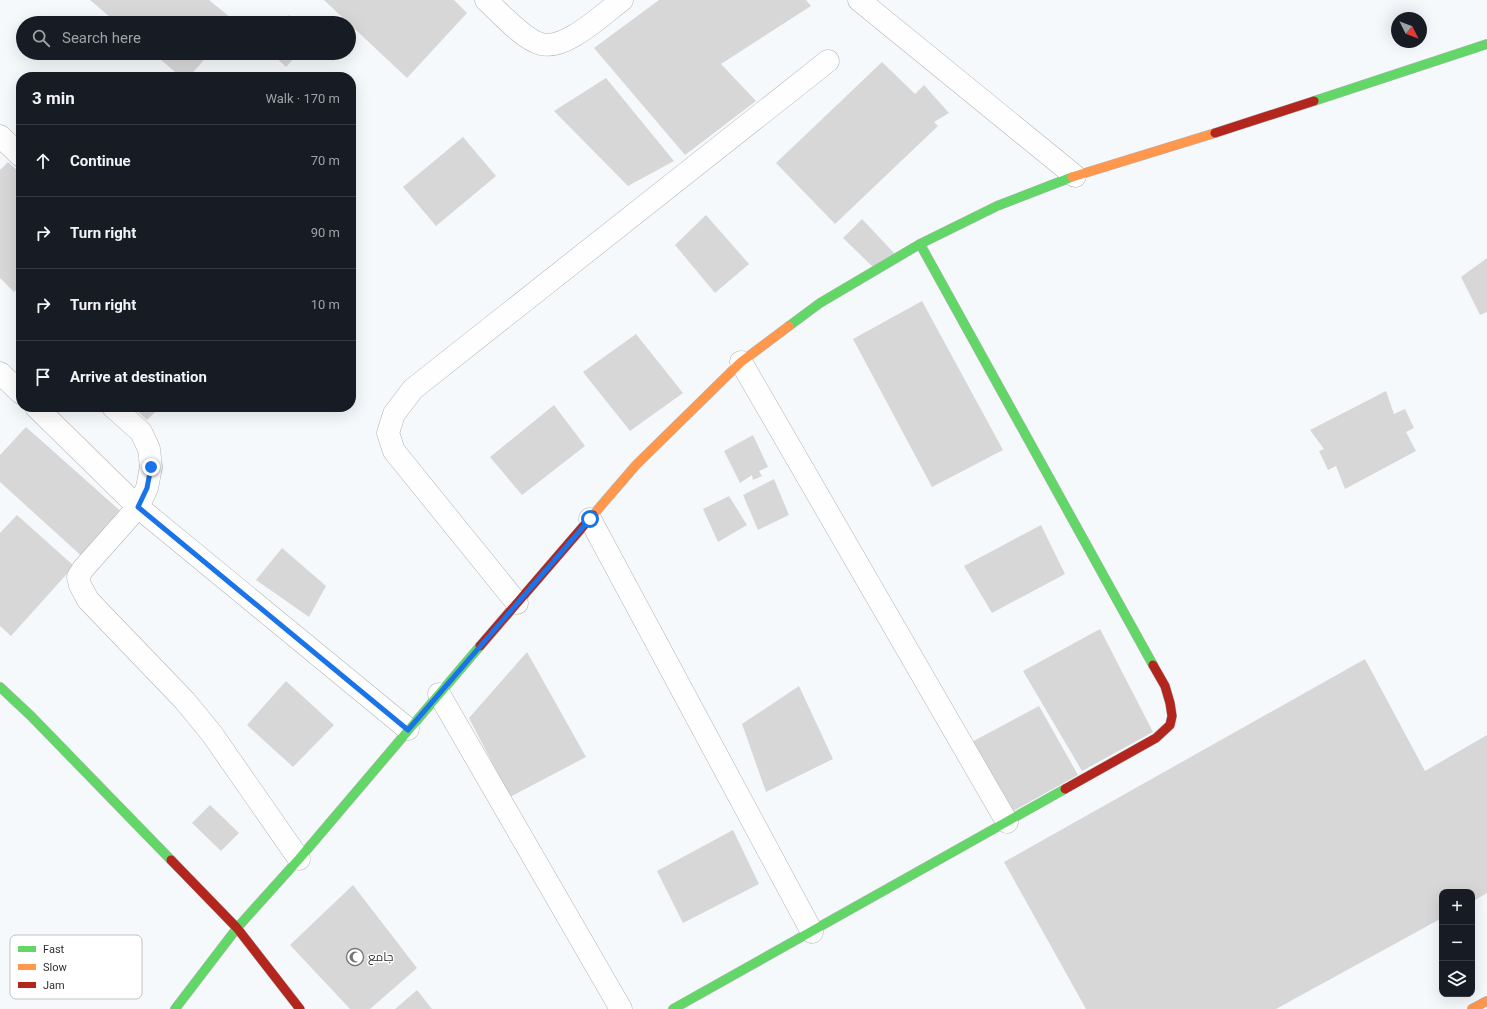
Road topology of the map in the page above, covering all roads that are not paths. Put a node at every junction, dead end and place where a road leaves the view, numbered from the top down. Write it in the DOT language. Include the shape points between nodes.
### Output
graph roads {
  1 [pos="486,0"];
  2 [pos="622,0"];
  3 [pos="859,0"];
  4 [pos="1487,44"];
  5 [pos="828,61"];
  6 [pos="0,136"];
  7 [pos="16,151"];
  8 [pos="1075,176"];
  9 [pos="920,244"];
  10 [pos="741,362"];
  11 [pos="0,373"];
  12 [pos="16,388"];
  13 [pos="41,412"];
  14 [pos="119,412"];
  15 [pos="138,507"];
  16 [pos="590,519"];
  17 [pos="517,603"];
  18 [pos="0,687"];
  19 [pos="439,694"];
  20 [pos="408,730"];
  21 [pos="1007,822"];
  22 [pos="299,859"];
  23 [pos="237,928"];
  24 [pos="812,932"];
  25 [pos="1487,1001"];
  26 [pos="175,1009"];
  27 [pos="300,1009"];
  28 [pos="621,1009"];
  29 [pos="673,1009"];
  30 [pos="1472,1009"];
  1 -- 2 [label="street" via="527,37 541,44 554,45 569,39"];
  3 -- 8 [label="street"];
  4 -- 8 [label="main road" via="1255,121"];
  5 -- 17 [label="street" via="414,389 394,414 388,433 394,451"];
  6 -- 7 [label="street"];
  8 -- 9 [label="main road" via="997,206"];
  9 -- 10 [label="main road" via="820,303"];
  9 -- 21 [label="main road" via="1165,686 1172,706 1172,720 1163,734"];
  10 -- 16 [label="main road" via="636,465"];
  10 -- 21 [label="street"];
  11 -- 12 [label="street"];
  13 -- 15 [label="street"];
  14 -- 15 [label="street" via="141,432 149,449 151,467 147,488"];
  15 -- 20 [label="street"];
  15 -- 22 [label="street" via="83,569 78,577 80,586 88,600 185,701 212,734"];
  16 -- 17 [label="main road"];
  16 -- 24 [label="street"];
  17 -- 19 [label="main road"];
  18 -- 23 [label="main road"];
  19 -- 20 [label="main road"];
  19 -- 28 [label="street"];
  20 -- 22 [label="main road"];
  21 -- 24 [label="main road"];
  22 -- 23 [label="main road"];
  23 -- 26 [label="main road"];
  23 -- 27 [label="main road"];
  24 -- 29 [label="main road"];
  25 -- 30 [label="main road"];
}
